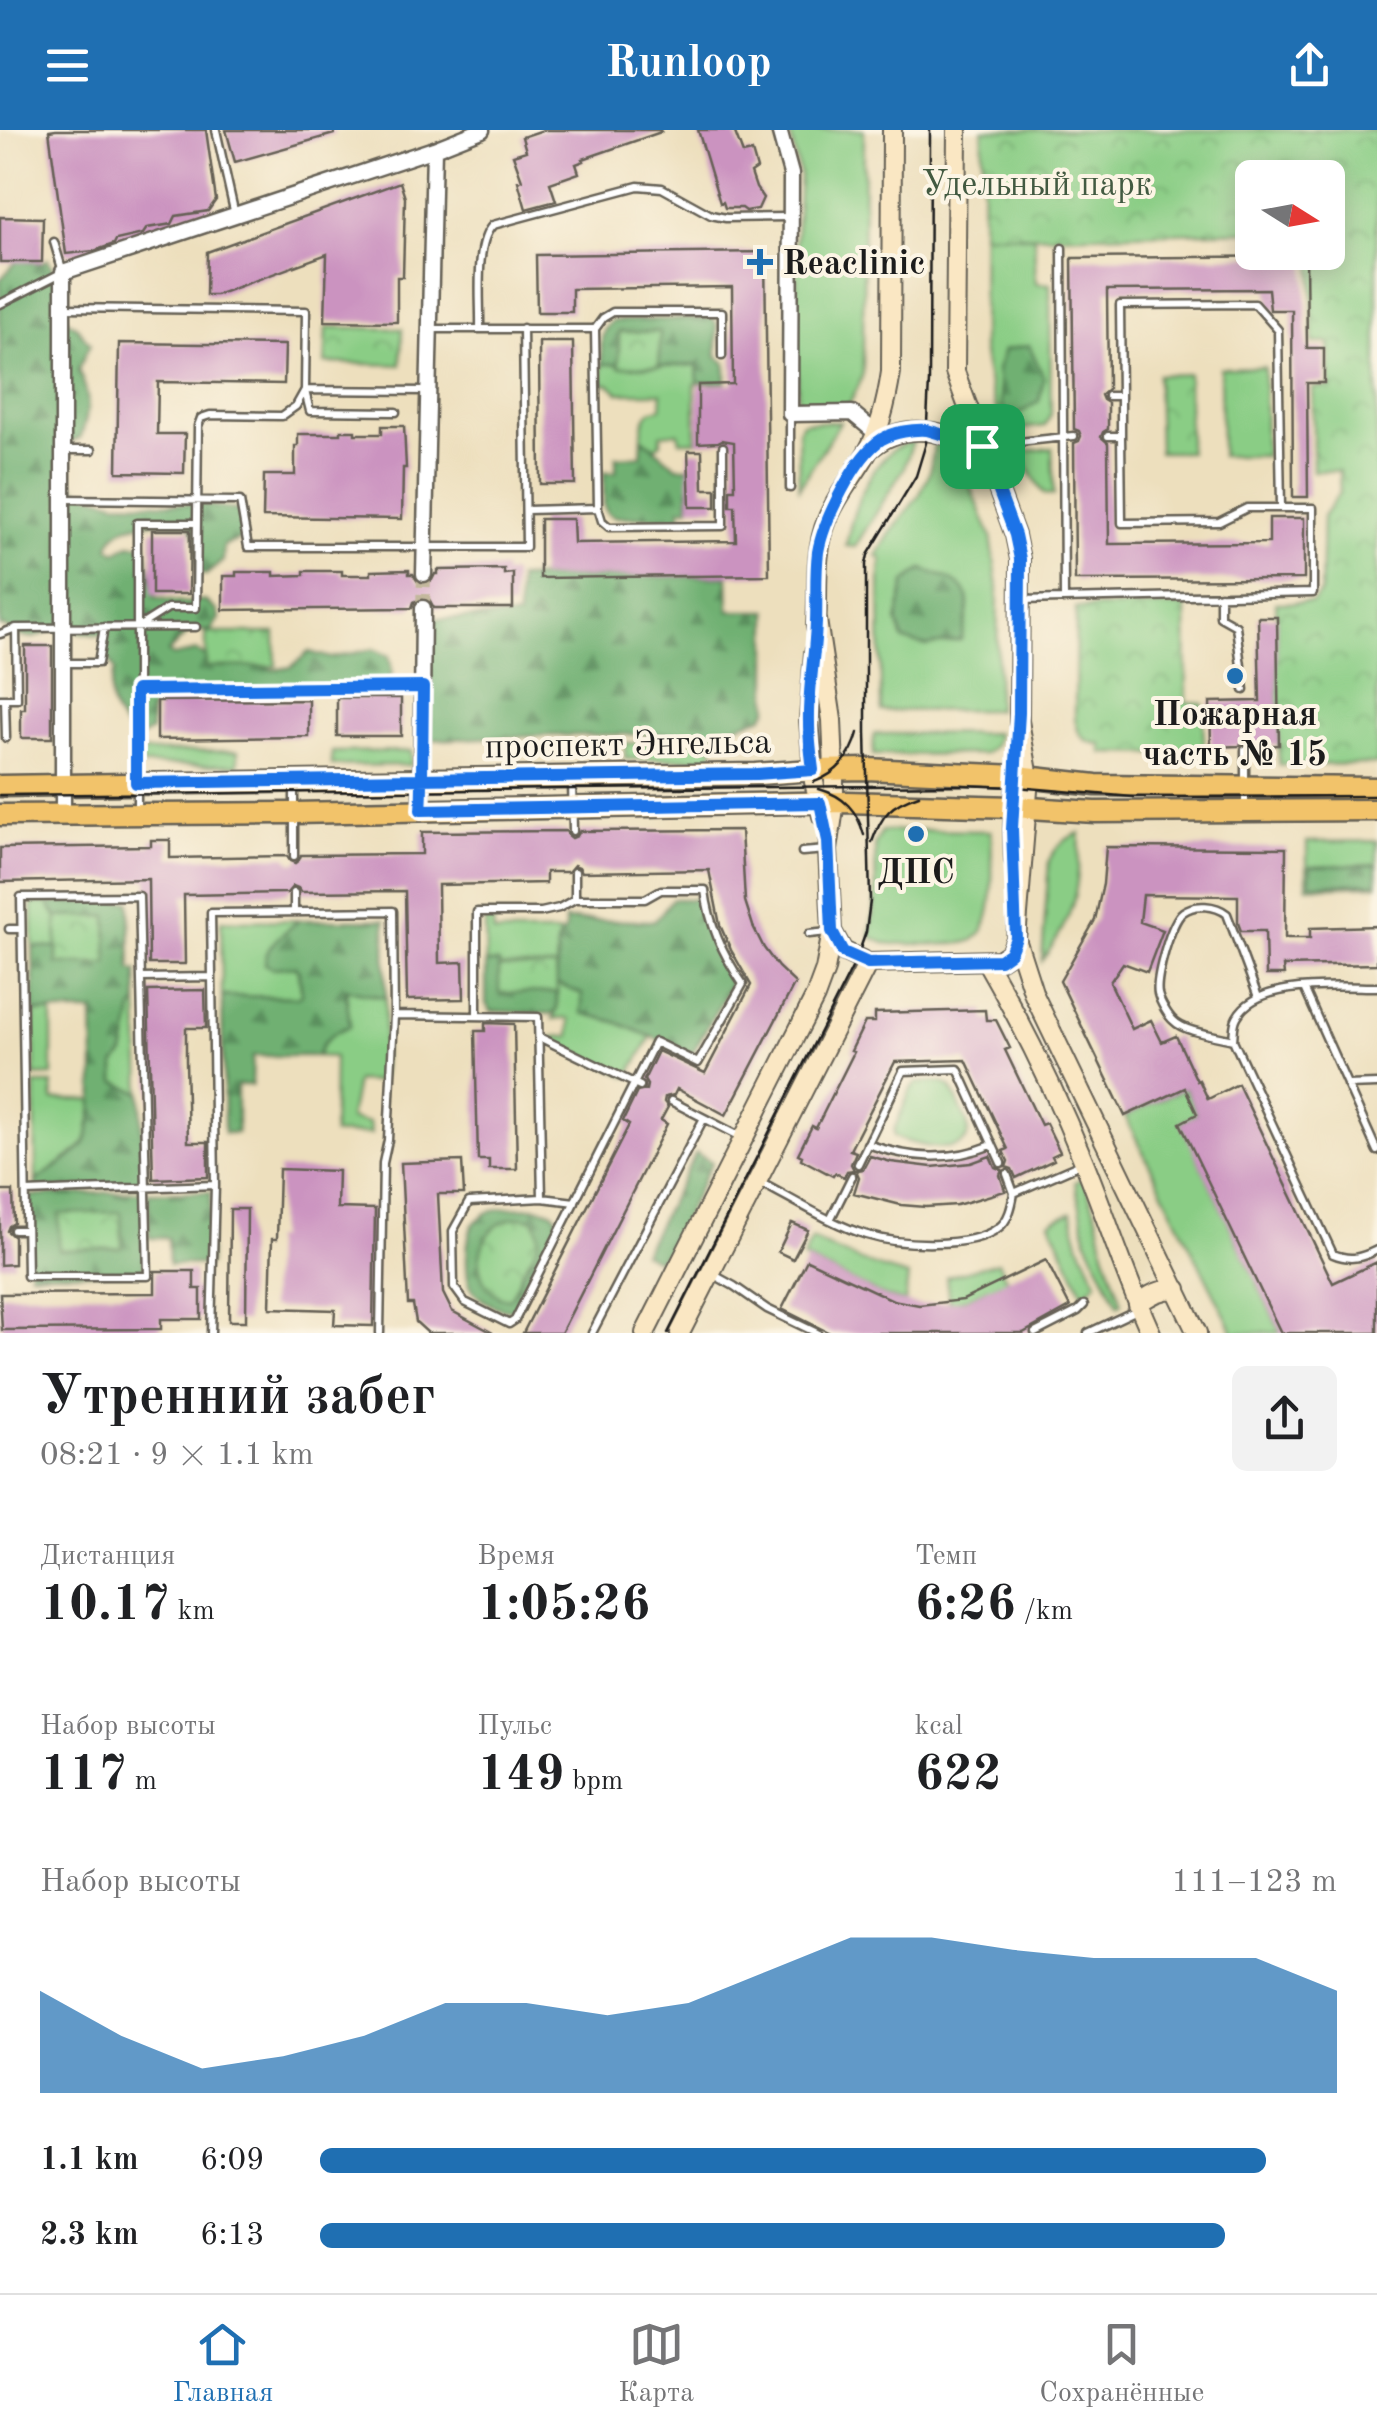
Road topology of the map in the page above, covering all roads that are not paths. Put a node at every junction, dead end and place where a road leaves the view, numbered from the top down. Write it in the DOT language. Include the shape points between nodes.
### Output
graph roads {
  1 [pos="216,130"];
  2 [pos="482,130"];
  3 [pos="779,130"];
  4 [pos="892,130"];
  5 [pos="957,130"];
  6 [pos="434,149"];
  7 [pos="235,214"];
  8 [pos="790,217"];
  9 [pos="54,242"];
  10 [pos="1062,248"];
  11 [pos="63,272"];
  12 [pos="0,304"];
  13 [pos="63,308"];
  14 [pos="523,328"];
  15 [pos="595,328"];
  16 [pos="430,329"];
  17 [pos="480,329"];
  18 [pos="722,356"];
  19 [pos="305,390"];
  20 [pos="428,391"];
  21 [pos="1063,396"];
  22 [pos="1074,396"];
  23 [pos="1108,396"];
  24 [pos="1121,396"];
  25 [pos="396,412"];
  26 [pos="790,414"];
  27 [pos="1064,436"];
  28 [pos="1074,436"];
  29 [pos="1108,436"];
  30 [pos="1121,436"];
  31 [pos="872,442"];
  32 [pos="982,446"];
  33 [pos="723,447"];
  34 [pos="63,450"];
  35 [pos="92,450"];
  36 [pos="790,488"];
  37 [pos="63,499"];
  38 [pos="197,499"];
  39 [pos="598,508"];
  40 [pos="1281,508"];
  41 [pos="527,510"];
  42 [pos="197,523"];
  43 [pos="424,546"];
  44 [pos="424,574"];
  45 [pos="1220,595"];
  46 [pos="1064,599"];
  47 [pos="1020,600"];
  48 [pos="424,608"];
  49 [pos="816,620"];
  50 [pos="63,627"];
  51 [pos="104,627"];
  52 [pos="138,627"];
  53 [pos="196,627"];
  54 [pos="16,628"];
  55 [pos="0,634"];
  56 [pos="63,663"];
  57 [pos="423,687"];
  58 [pos="136,690"];
  59 [pos="1244,690"];
  60 [pos="3,699"];
  61 [pos="6,738"];
  62 [pos="1245,750"];
  63 [pos="834,769"];
  64 [pos="813,770"];
  65 [pos="572,777"];
  66 [pos="1023,777"];
  67 [pos="422,780"];
  68 [pos="294,782"];
  69 [pos="136,783"];
  70 [pos="63,785"];
  71 [pos="0,786"];
  72 [pos="1246,788"];
  73 [pos="1377,788"];
  74 [pos="827,803"];
  75 [pos="573,807"];
  76 [pos="1020,807"];
  77 [pos="421,810"];
  78 [pos="1377,810"];
  79 [pos="1246,811"];
  80 [pos="294,813"];
  81 [pos="0,814"];
  82 [pos="63,814"];
  83 [pos="136,814"];
  84 [pos="574,831"];
  85 [pos="828,845"];
  86 [pos="802,852"];
  87 [pos="294,856"];
  88 [pos="574,872"];
  89 [pos="294,892"];
  90 [pos="576,899"];
  91 [pos="294,912"];
  92 [pos="9,929"];
  93 [pos="22,929"];
  94 [pos="832,931"];
  95 [pos="809,934"];
  96 [pos="1016,938"];
  97 [pos="986,962"];
  98 [pos="868,963"];
  99 [pos="141,978"];
  100 [pos="212,978"];
  101 [pos="1377,986"];
  102 [pos="1304,987"];
  103 [pos="1258,997"];
  104 [pos="394,1015"];
  105 [pos="478,1016"];
  106 [pos="539,1037"];
  107 [pos="1234,1040"];
  108 [pos="1377,1084"];
  109 [pos="637,1085"];
  110 [pos="1347,1085"];
  111 [pos="671,1101"];
  112 [pos="704,1118"];
  113 [pos="744,1138"];
  114 [pos="867,1144"];
  115 [pos="992,1145"];
  116 [pos="1377,1151"];
  117 [pos="1084,1162"];
  118 [pos="1001,1163"];
  119 [pos="858,1164"];
  120 [pos="1007,1174"];
  121 [pos="852,1176"];
  122 [pos="757,1181"];
  123 [pos="215,1185"];
  124 [pos="146,1188"];
  125 [pos="26,1192"];
  126 [pos="1014,1193"];
  127 [pos="542,1198"];
  128 [pos="574,1202"];
  129 [pos="830,1218"];
  130 [pos="14,1230"];
  131 [pos="26,1230"];
  132 [pos="1377,1250"];
  133 [pos="710,1273"];
  134 [pos="1176,1289"];
  135 [pos="1084,1305"];
  136 [pos="1139,1307"];
  137 [pos="210,1333"];
  138 [pos="380,1333"];
  139 [pos="592,1333"];
  140 [pos="645,1333"];
  141 [pos="680,1333"];
  142 [pos="817,1333"];
  143 [pos="1035,1333"];
  144 [pos="1088,1333"];
  145 [pos="1152,1333"];
  146 [pos="1198,1333"];
  1 -- 7 [label="lane"];
  2 -- 6 [label="street"];
  3 -- 8 [label="street" via="791,174"];
  4 -- 31 [label="main road" via="891,372"];
  5 -- 32 [label="main road" via="955,372"];
  6 -- 7 [label="street"];
  6 -- 16 [label="street"];
  7 -- 11 [label="street"];
  8 -- 17 [label="lane" via="711,215 662,188 638,186 493,225 482,246"];
  8 -- 26 [label="street"];
  9 -- 11 [label="lane"];
  10 -- 21 [label="lane"];
  11 -- 12 [label="lane"];
  11 -- 13 [label="street"];
  13 -- 19 [label="lane" via="306,310"];
  13 -- 34 [label="street"];
  14 -- 15 [label="lane"];
  14 -- 17 [label="lane"];
  14 -- 41 [label="lane"];
  15 -- 18 [label="lane" via="613,312 722,312"];
  15 -- 39 [label="lane"];
  16 -- 17 [label="lane"];
  16 -- 20 [label="street"];
  19 -- 20 [label="lane"];
  19 -- 25 [label="lane" via="310,411"];
  19 -- 38 [label="lane" via="282,416 201,418"];
  20 -- 43 [label="street"];
  21 -- 22 [label="lane"];
  21 -- 27 [label="lane"];
  23 -- 24 [label="lane"];
  24 -- 30 [label="lane"];
  24 -- 40 [label="lane" via="1120,305 1255,304 1278,330"];
  26 -- 31 [label="street" via="852,414"];
  26 -- 36 [label="lane"];
  27 -- 28 [label="lane"];
  27 -- 32 [label="lane"];
  27 -- 46 [label="lane"];
  29 -- 30 [label="lane"];
  30 -- 40 [label="lane" via="1122,522 1219,522 1247,508"];
  31 -- 32 [label="main road" via="918,430"];
  31 -- 49 [label="main road" via="826,521"];
  32 -- 47 [label="main road" via="1018,548"];
  33 -- 39 [label="lane" via="724,526 609,527"];
  34 -- 35 [label="lane"];
  34 -- 37 [label="street"];
  37 -- 38 [label="lane"];
  37 -- 50 [label="street"];
  38 -- 42 [label="lane"];
  38 -- 43 [label="lane" via="240,501 248,547"];
  39 -- 41 [label="lane"];
  40 -- 45 [label="lane" via="1313,508 1313,593"];
  41 -- 43 [label="lane" via="526,547"];
  42 -- 52 [label="lane" via="196,608 168,608"];
  42 -- 52 [label="lane" via="137,523"];
  43 -- 44 [label="street"];
  45 -- 46 [label="lane"];
  45 -- 59 [label="lane" via="1220,616 1236,626"];
  46 -- 47 [label="lane"];
  47 -- 66 [label="main road"];
  48 -- 57 [label="street"];
  49 -- 63 [label="main road"];
  49 -- 64 [label="main road" via="808,720"];
  50 -- 51 [label="lane"];
  50 -- 54 [label="lane"];
  50 -- 56 [label="street"];
  51 -- 52 [label="lane"];
  51 -- 56 [label="lane" via="98,663"];
  52 -- 53 [label="lane"];
  52 -- 58 [label="lane"];
  54 -- 55 [label="lane"];
  54 -- 60 [label="lane" via="17,699"];
  56 -- 70 [label="street"];
  57 -- 58 [label="lane"];
  57 -- 67 [label="street"];
  58 -- 69 [label="lane"];
  60 -- 61 [label="lane"];
  62 -- 72 [label="lane"];
  63 -- 64 [label="main road, проспект Энгельса"];
  63 -- 66 [label="main road, проспект Энгельса"];
  63 -- 74 [label="main road"];
  64 -- 65 [label="main road, проспект Энгельса"];
  64 -- 74 [label="main road"];
  65 -- 67 [label="main road, проспект Энгельса"];
  65 -- 75 [label="lane"];
  66 -- 72 [label="main road, проспект Энгельса"];
  66 -- 76 [label="main road"];
  67 -- 68 [label="main road, проспект Энгельса"];
  67 -- 77 [label="street"];
  68 -- 69 [label="main road, проспект Энгельса"];
  68 -- 80 [label="lane"];
  69 -- 70 [label="main road, проспект Энгельса"];
  69 -- 83 [label="lane"];
  70 -- 71 [label="main road, проспект Энгельса"];
  70 -- 82 [label="street"];
  72 -- 73 [label="main road, проспект Энгельса"];
  72 -- 79 [label="lane"];
  74 -- 75 [label="main road, проспект Энгельса"];
  74 -- 76 [label="main road, проспект Энгельса"];
  74 -- 85 [label="main road"];
  75 -- 77 [label="main road, проспект Энгельса"];
  75 -- 84 [label="lane"];
  76 -- 79 [label="main road, проспект Энгельса"];
  76 -- 96 [label="main road"];
  77 -- 80 [label="main road, проспект Энгельса"];
  78 -- 79 [label="main road, проспект Энгельса"];
  80 -- 83 [label="main road, проспект Энгельса"];
  80 -- 87 [label="lane"];
  81 -- 82 [label="main road, проспект Энгельса"];
  82 -- 83 [label="main road, проспект Энгельса"];
  85 -- 86 [label="lane"];
  85 -- 94 [label="main road"];
  88 -- 90 [label="lane"];
  89 -- 91 [label="lane"];
  90 -- 105 [label="lane" via="541,912 477,912"];
  90 -- 109 [label="lane" via="705,890 714,928 743,984 698,1064 656,1042"];
  91 -- 100 [label="lane" via="211,912"];
  91 -- 104 [label="lane" via="393,911"];
  92 -- 93 [label="lane"];
  93 -- 99 [label="lane" via="21,897 139,896"];
  93 -- 125 [label="lane"];
  94 -- 95 [label="lane"];
  94 -- 98 [label="main road" via="843,952"];
  94 -- 113 [label="main road" via="820,986"];
  96 -- 97 [label="main road" via="1010,953"];
  96 -- 134 [label="main road" via="1034,995"];
  97 -- 98 [label="main road"];
  97 -- 117 [label="main road"];
  98 -- 122 [label="main road"];
  99 -- 100 [label="lane"];
  99 -- 124 [label="lane"];
  100 -- 123 [label="lane"];
  101 -- 102 [label="lane"];
  102 -- 103 [label="lane"];
  102 -- 110 [label="lane"];
  103 -- 107 [label="lane" via="1235,1020"];
  103 -- 107 [label="lane" via="1226,914 1204,906 1183,912 1158,995 1182,1026"];
  104 -- 105 [label="lane"];
  104 -- 138 [label="lane" via="382,1163"];
  105 -- 106 [label="lane" via="538,1016"];
  106 -- 109 [label="lane"];
  106 -- 127 [label="lane"];
  107 -- 132 [label="lane" via="1334,1254 1348,1260"];
  108 -- 110 [label="lane"];
  109 -- 128 [label="lane"];
  110 -- 116 [label="lane"];
  111 -- 112 [label="lane"];
  112 -- 113 [label="lane"];
  112 -- 139 [label="lane"];
  113 -- 140 [label="main road"];
  114 -- 115 [label="lane" via="948,1158"];
  114 -- 115 [label="lane" via="903,1070 958,1069"];
  114 -- 119 [label="lane"];
  115 -- 118 [label="lane"];
  117 -- 126 [label="lane"];
  117 -- 136 [label="main road"];
  120 -- 126 [label="lane"];
  121 -- 129 [label="lane"];
  122 -- 129 [label="lane"];
  122 -- 133 [label="main road"];
  123 -- 124 [label="lane"];
  123 -- 137 [label="lane"];
  124 -- 125 [label="lane"];
  124 -- 131 [label="lane" via="148,1276 27,1276"];
  125 -- 131 [label="lane"];
  126 -- 129 [label="lane" via="997,1230 943,1243 868,1236"];
  127 -- 128 [label="lane"];
  127 -- 128 [label="lane" via="469,1202 453,1231 454,1287 470,1305 510,1324"];
  130 -- 131 [label="lane"];
  133 -- 141 [label="main road"];
  133 -- 142 [label="lane"];
  134 -- 136 [label="main road" via="1156,1293"];
  134 -- 146 [label="main road"];
  135 -- 143 [label="lane"];
  136 -- 144 [label="lane"];
  136 -- 145 [label="main road"];
}
